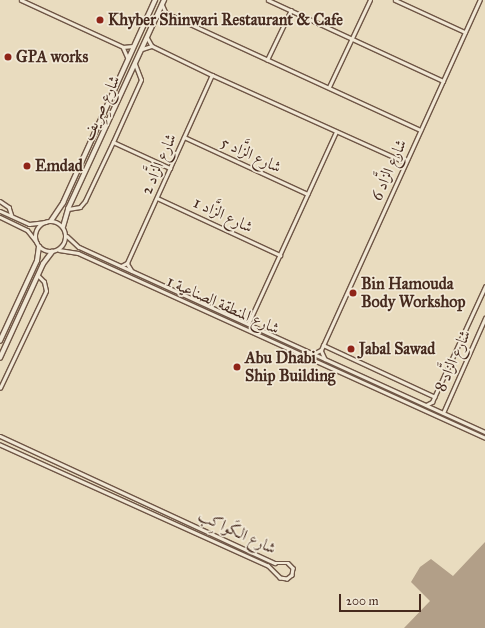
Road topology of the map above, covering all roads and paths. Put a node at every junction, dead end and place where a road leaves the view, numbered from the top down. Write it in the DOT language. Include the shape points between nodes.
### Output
graph roads {
  1 [pos="21,0"];
  2 [pos="268,0"];
  3 [pos="370,0"];
  4 [pos="395,0"];
  5 [pos="480,0"];
  6 [pos="154,1"];
  7 [pos="274,1"];
  8 [pos="163,2"];
  9 [pos="291,10"];
  10 [pos="166,13"];
  11 [pos="156,17"];
  12 [pos="466,32"];
  13 [pos="147,37"];
  14 [pos="352,38"];
  15 [pos="134,46"];
  16 [pos="152,46"];
  17 [pos="123,47"];
  18 [pos="142,49"];
  19 [pos="128,58"];
  20 [pos="267,60"];
  21 [pos="135,64"];
  22 [pos="212,75"];
  23 [pos="443,81"];
  24 [pos="329,88"];
  25 [pos="420,130"];
  26 [pos="336,132"];
  27 [pos="184,137"];
  28 [pos="113,142"];
  29 [pos="405,162"];
  30 [pos="170,168"];
  31 [pos="308,194"];
  32 [pos="157,198"];
  33 [pos="0,201"];
  34 [pos="68,210"];
  35 [pos="0,211"];
  36 [pos="0,217"];
  37 [pos="12,217"];
  38 [pos="51,221"];
  39 [pos="46,222"];
  40 [pos="64,227"];
  41 [pos="67,236"];
  42 [pos="38,245"];
  43 [pos="59,250"];
  44 [pos="52,252"];
  45 [pos="280,255"];
  46 [pos="127,263"];
  47 [pos="121,266"];
  48 [pos="132,271"];
  49 [pos="38,275"];
  50 [pos="485,287"];
  51 [pos="485,318"];
  52 [pos="248,324"];
  53 [pos="0,340"];
  54 [pos="323,345"];
  55 [pos="320,350"];
  56 [pos="313,354"];
  57 [pos="0,358"];
  58 [pos="325,359"];
  59 [pos="0,388"];
  60 [pos="435,397"];
  61 [pos="432,402"];
  62 [pos="425,405"];
  63 [pos="435,410"];
  64 [pos="443,413"];
  65 [pos="485,432"];
  66 [pos="0,436"];
  67 [pos="485,438"];
  68 [pos="0,445"];
  1 -- 17 [label="street"];
  2 -- 7 [label="street"];
  3 -- 14 [label="street"];
  4 -- 12 [label="street"];
  5 -- 12 [label="street, شارع الزَّاد 6"];
  6 -- 15 [label="main road, شارع صِرِيف"];
  7 -- 9 [label="street"];
  8 -- 10 [label="street"];
  8 -- 11 [label="main road, شارع صِرِيف"];
  9 -- 14 [label="street"];
  9 -- 20 [label="street"];
  10 -- 11 [label="street"];
  10 -- 20 [label="street"];
  11 -- 13 [label="main road, شارع صِرِيف"];
  12 -- 23 [label="street, شارع الزَّاد 6"];
  13 -- 16 [label="street"];
  13 -- 18 [label="main road, شارع صِرِيف"];
  14 -- 23 [label="street"];
  14 -- 24 [label="street"];
  15 -- 17 [label="street"];
  15 -- 19 [label="main road, شارع صِرِيف"];
  16 -- 18 [label="street"];
  16 -- 22 [label="street"];
  17 -- 19 [label="street"];
  18 -- 21 [label="main road, شارع صِرِيف"];
  19 -- 38 [label="main road, شارع صِرِيف" via="63,203"];
  20 -- 24 [label="street"];
  21 -- 28 [label="street" via="141,80"];
  21 -- 34 [label="main road, شارع صِرِيف"];
  22 -- 26 [label="street"];
  22 -- 27 [label="street, شارع الزَّاد 2"];
  23 -- 25 [label="street, شارع الزَّاد 6"];
  24 -- 25 [label="street"];
  25 -- 29 [label="street, شارع الزَّاد 6"];
  26 -- 29 [label="street"];
  26 -- 31 [label="street"];
  27 -- 30 [label="street, شارع الزَّاد 2"];
  27 -- 31 [label="street, شارع الزَّاد 5"];
  28 -- 30 [label="street"];
  28 -- 34 [label="street" via="85,202 80,207"];
  29 -- 54 [label="street, شارع الزَّاد 6"];
  30 -- 32 [label="street, شارع الزَّاد 2"];
  31 -- 45 [label="street"];
  32 -- 45 [label="street, شارع الزَّاد 1"];
  32 -- 46 [label="street, شارع الزَّاد 2"];
  33 -- 37 [label="street" via="9,207"];
  34 -- 40 [label="main road, شارع صِرِيف"];
  35 -- 37 [label="street"];
  36 -- 42 [label="street" via="27,230"];
  37 -- 39 [label="street" via="29,224"];
  38 -- 39 [label="main road"];
  38 -- 40 [label="main road"];
  39 -- 42 [label="main road" via="38,229"];
  40 -- 41 [label="main road"];
  41 -- 43 [label="main road" via="65,244"];
  41 -- 47 [label="street, شارع المنطقة الصناعية 1" via="77,246"];
  42 -- 44 [label="main road"];
  42 -- 53 [label="main road" via="36,261"];
  43 -- 44 [label="main road"];
  43 -- 67 [label="street, شارع المنطقة الصناعية 1" via="78,253"];
  44 -- 49 [label="main road"];
  45 -- 52 [label="street"];
  46 -- 47 [label="street"];
  46 -- 48 [label="street"];
  47 -- 48 [label="street, شارع المنطقة الصناعية 1"];
  48 -- 52 [label="street, شارع المنطقة الصناعية 1"];
  49 -- 57 [label="main road"];
  49 -- 59 [label="street" via="44,282 46,291"];
  50 -- 60 [label="street, شارع الزَّاد 8"];
  51 -- 64 [label="street, شارع الزَّاد 8"];
  52 -- 56 [label="street, شارع المنطقة الصناعية 1"];
  54 -- 55 [label="street, شارع الزَّاد 6"];
  54 -- 60 [label="street"];
  55 -- 56 [label="street, شارع الزَّاد 6"];
  55 -- 58 [label="street"];
  56 -- 58 [label="street, شارع المنطقة الصناعية 1"];
  58 -- 62 [label="street, شارع المنطقة الصناعية 1"];
  60 -- 61 [label="street, شارع الزَّاد 8"];
  61 -- 62 [label="street, شارع الزَّاد 8"];
  61 -- 63 [label="street, شارع الزَّاد 8"];
  62 -- 63 [label="street, شارع المنطقة الصناعية 1"];
  63 -- 64 [label="street, شارع المنطقة الصناعية 1"];
  64 -- 65 [label="street, شارع المنطقة الصناعية 1"];
  66 -- 68 [label="street, شارع الكَواكِب" via="275,563 288,563 293,568 292,575 287,579 280,578 268,566"];
}
